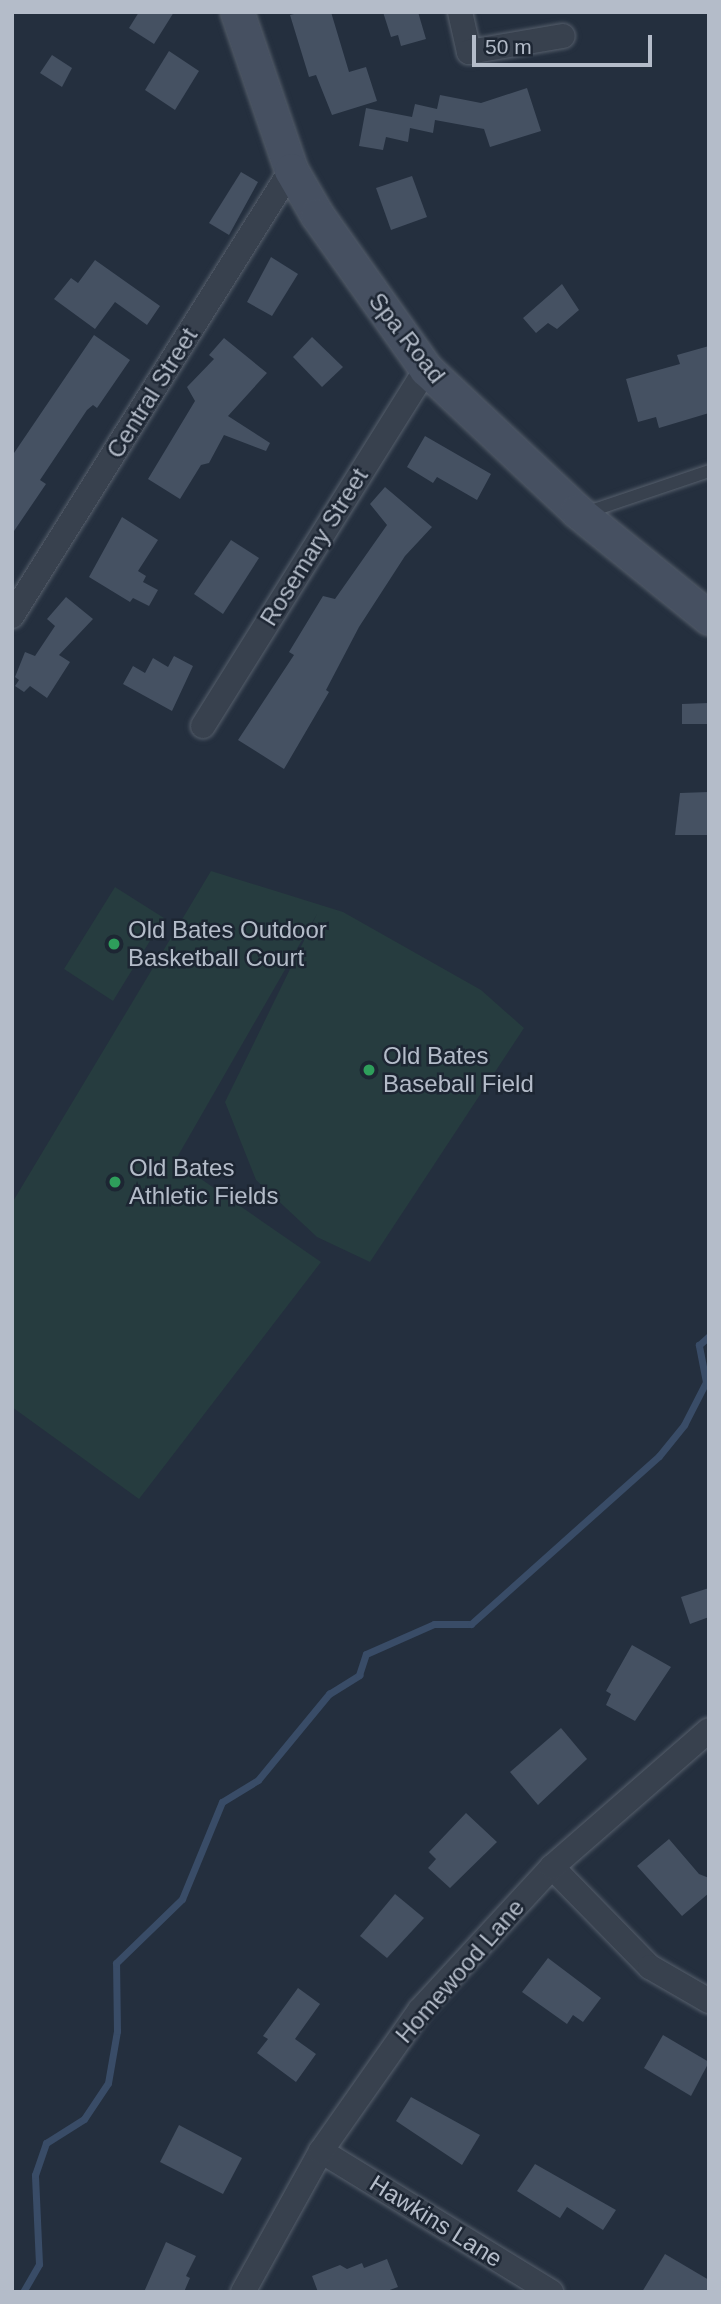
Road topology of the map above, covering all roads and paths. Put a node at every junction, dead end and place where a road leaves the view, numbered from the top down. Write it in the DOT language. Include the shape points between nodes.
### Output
graph roads {
  1 [pos="237,12"];
  2 [pos="460,12"];
  3 [pos="563,36"];
  4 [pos="291,170"];
  5 [pos="426,369"];
  6 [pos="709,471"];
  7 [pos="581,515"];
  8 [pos="12,616"];
  9 [pos="709,618"];
  10 [pos="203,726"];
  11 [pos="709,1730"];
  12 [pos="552,1867"];
  13 [pos="709,2000"];
  14 [pos="321,2151"];
  15 [pos="243,2292"];
  16 [pos="551,2292"];
  1 -- 4 [label="main road, Spa Road"];
  2 -- 3 [label="street" via="469,52"];
  4 -- 5 [label="main road, Spa Road" via="317,215"];
  4 -- 8 [label="street, Central Street"];
  5 -- 7 [label="main road, Spa Road"];
  5 -- 10 [label="street, Rosemary Street"];
  6 -- 7 [label="lane"];
  7 -- 9 [label="main road, Spa Road"];
  11 -- 12 [label="street, Homewood Lane"];
  12 -- 13 [label="street" via="650,1967"];
  12 -- 14 [label="street, Homewood Lane" via="420,2010"];
  14 -- 15 [label="street, Homewood Lane"];
  14 -- 16 [label="street, Hawkins Lane"];
}
